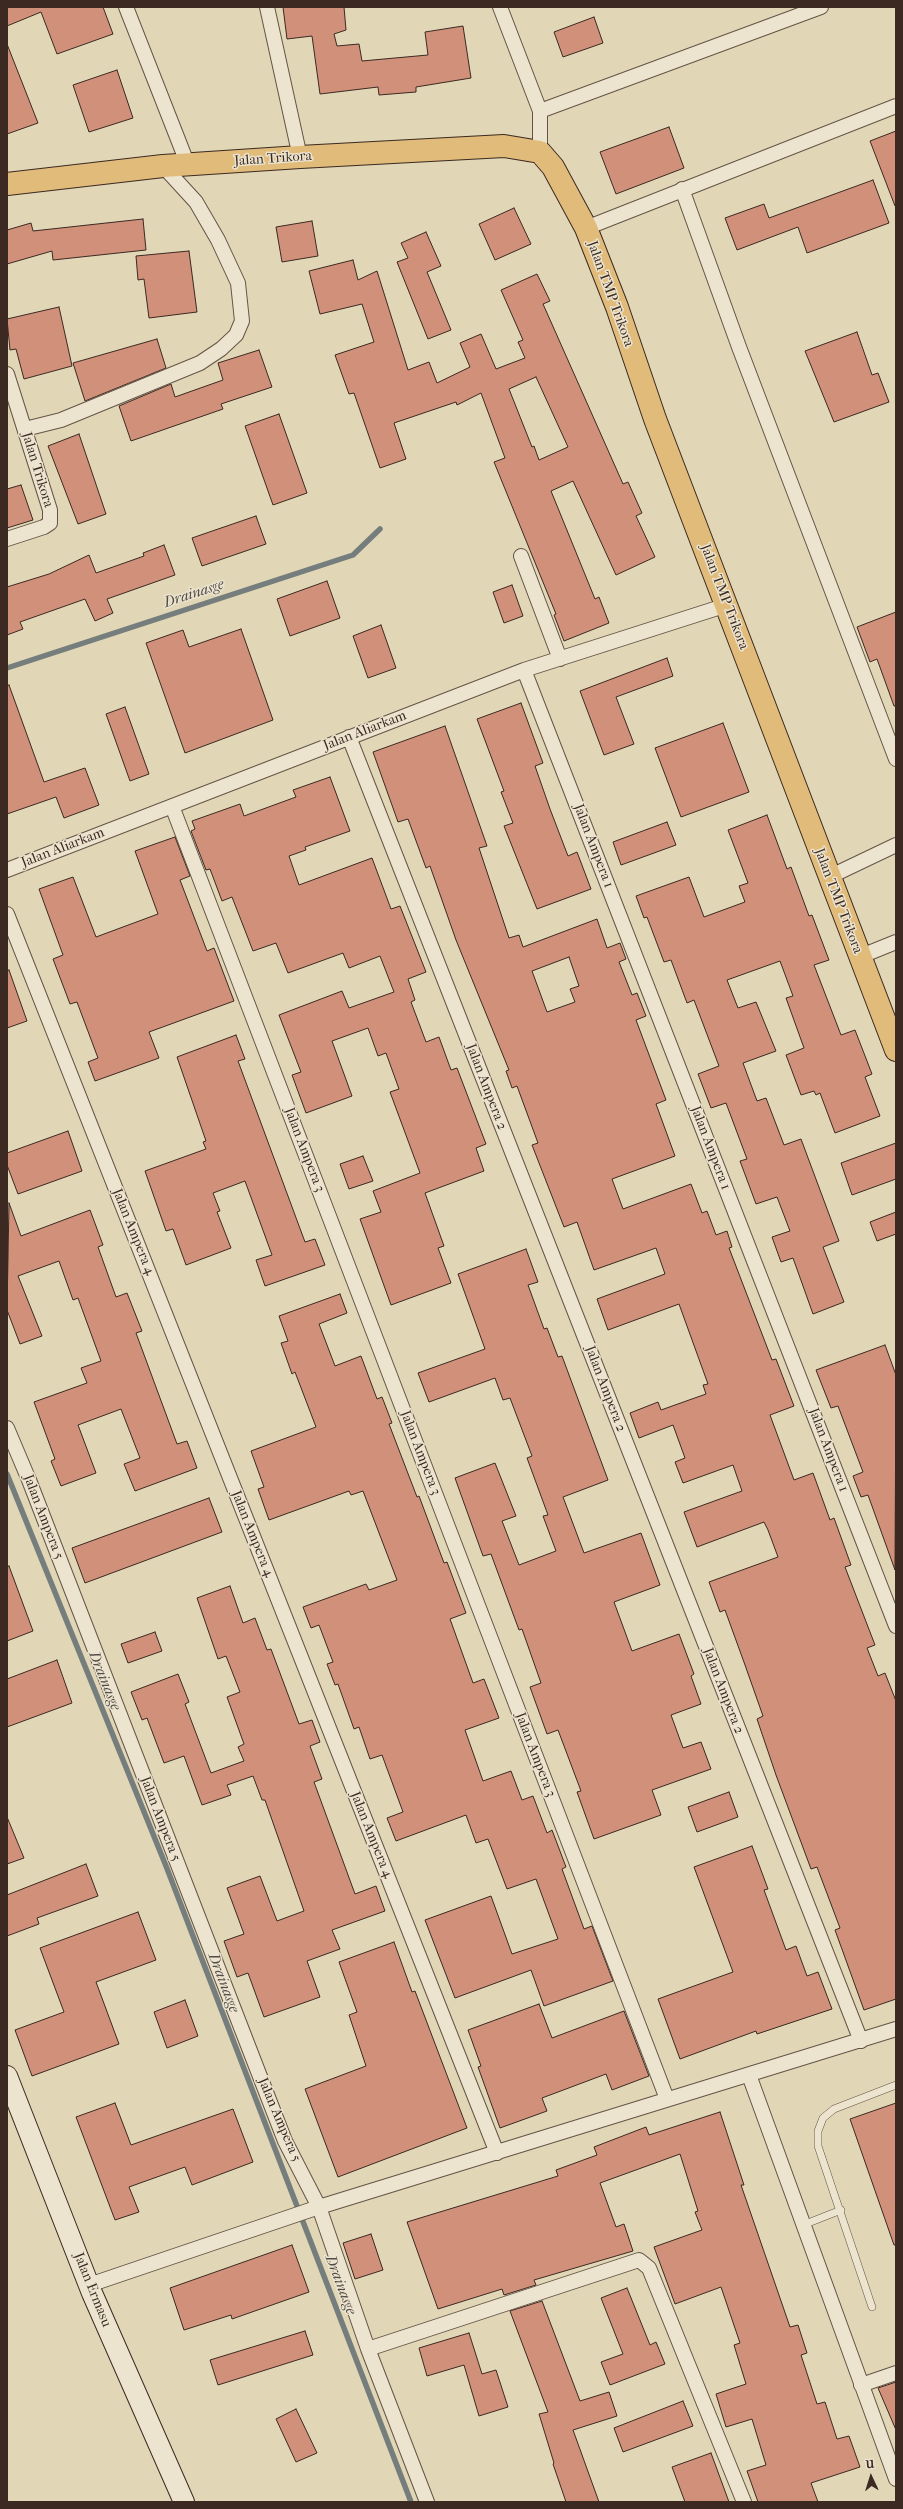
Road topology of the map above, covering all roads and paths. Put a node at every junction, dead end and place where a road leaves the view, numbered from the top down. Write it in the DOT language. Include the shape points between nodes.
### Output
graph roads {
  1 [pos="126,7"];
  2 [pos="267,7"];
  3 [pos="500,7"];
  4 [pos="821,7"];
  5 [pos="896,106"];
  6 [pos="540,111"];
  7 [pos="540,152"];
  8 [pos="300,157"];
  9 [pos="188,164"];
  10 [pos="163,166"];
  11 [pos="7,184"];
  12 [pos="682,189"];
  13 [pos="586,228"];
  14 [pos="7,374"];
  15 [pos="25,429"];
  16 [pos="7,539"];
  17 [pos="521,556"];
  18 [pos="728,605"];
  19 [pos="560,659"];
  20 [pos="524,670"];
  21 [pos="349,737"];
  22 [pos="896,758"];
  23 [pos="172,806"];
  24 [pos="896,846"];
  25 [pos="7,870"];
  26 [pos="830,877"];
  27 [pos="7,914"];
  28 [pos="896,942"];
  29 [pos="859,957"];
  30 [pos="896,1050"];
  31 [pos="7,1428"];
  32 [pos="896,1626"];
  33 [pos="896,2029"];
  34 [pos="861,2041"];
  35 [pos="749,2075"];
  36 [pos="7,2076"];
  37 [pos="896,2085"];
  38 [pos="667,2099"];
  39 [pos="497,2153"];
  40 [pos="319,2207"];
  41 [pos="841,2210"];
  42 [pos="803,2225"];
  43 [pos="89,2285"];
  44 [pos="872,2307"];
  45 [pos="368,2349"];
  46 [pos="896,2373"];
  47 [pos="861,2385"];
  48 [pos="893,2462"];
  49 [pos="896,2479"];
  50 [pos="184,2502"];
  51 [pos="427,2502"];
  52 [pos="744,2502"];
  1 -- 9 [label="street"];
  2 -- 8 [label="street"];
  3 -- 6 [label="street"];
  4 -- 6 [label="street"];
  5 -- 12 [label="street"];
  6 -- 7 [label="street"];
  7 -- 8 [label="highway, Jalan Trikora" via="504,146"];
  7 -- 13 [label="highway, Jalan TMP Trikora" via="559,177"];
  8 -- 9 [label="highway, Jalan Trikora"];
  9 -- 10 [label="highway, Jalan Trikora"];
  10 -- 11 [label="highway, Jalan Trikora"];
  10 -- 15 [label="street" via="196,202 218,240 238,284 242,321 236,335 200,363 60,420"];
  12 -- 13 [label="street"];
  12 -- 22 [label="street" via="739,347"];
  13 -- 18 [label="highway, Jalan TMP Trikora" via="655,419"];
  14 -- 15 [label="street, Jalan Trikora"];
  15 -- 16 [label="street, Jalan Trikora" via="50,510 50,523"];
  17 -- 19 [label="street"];
  18 -- 19 [label="street, Jalan Aliarkam"];
  18 -- 26 [label="highway, Jalan TMP Trikora"];
  19 -- 20 [label="street, Jalan Aliarkam"];
  20 -- 21 [label="street, Jalan Aliarkam"];
  20 -- 32 [label="street, Jalan Ampera 1"];
  21 -- 23 [label="street, Jalan Aliarkam"];
  21 -- 34 [label="street, Jalan Ampera 2"];
  23 -- 25 [label="street, Jalan Aliarkam"];
  23 -- 38 [label="street, Jalan Ampera 3"];
  24 -- 26 [label="street"];
  26 -- 29 [label="highway, Jalan TMP Trikora"];
  27 -- 39 [label="street, Jalan Ampera 4"];
  28 -- 29 [label="street"];
  29 -- 30 [label="highway, Jalan TMP Trikora"];
  31 -- 40 [label="street, Jalan Ampera 5" via="285,2141"];
  33 -- 34 [label="street"];
  34 -- 35 [label="street"];
  35 -- 38 [label="street"];
  35 -- 42 [label="street"];
  36 -- 43 [label="street, Jalan Ermasu"];
  37 -- 41 [label="lane" via="834,2109 823,2118 818,2131 818,2146"];
  38 -- 39 [label="street"];
  39 -- 40 [label="street"];
  40 -- 43 [label="street"];
  40 -- 45 [label="street, Jalan Ampera 5"];
  41 -- 42 [label="lane"];
  41 -- 44 [label="lane"];
  42 -- 47 [label="street"];
  43 -- 50 [label="street, Jalan Ermasu"];
  45 -- 51 [label="street, Jalan Ampera 5"];
  45 -- 52 [label="street" via="639,2260 648,2268"];
  46 -- 47 [label="street"];
  47 -- 48 [label="street"];
  48 -- 49 [label="street"];
}
